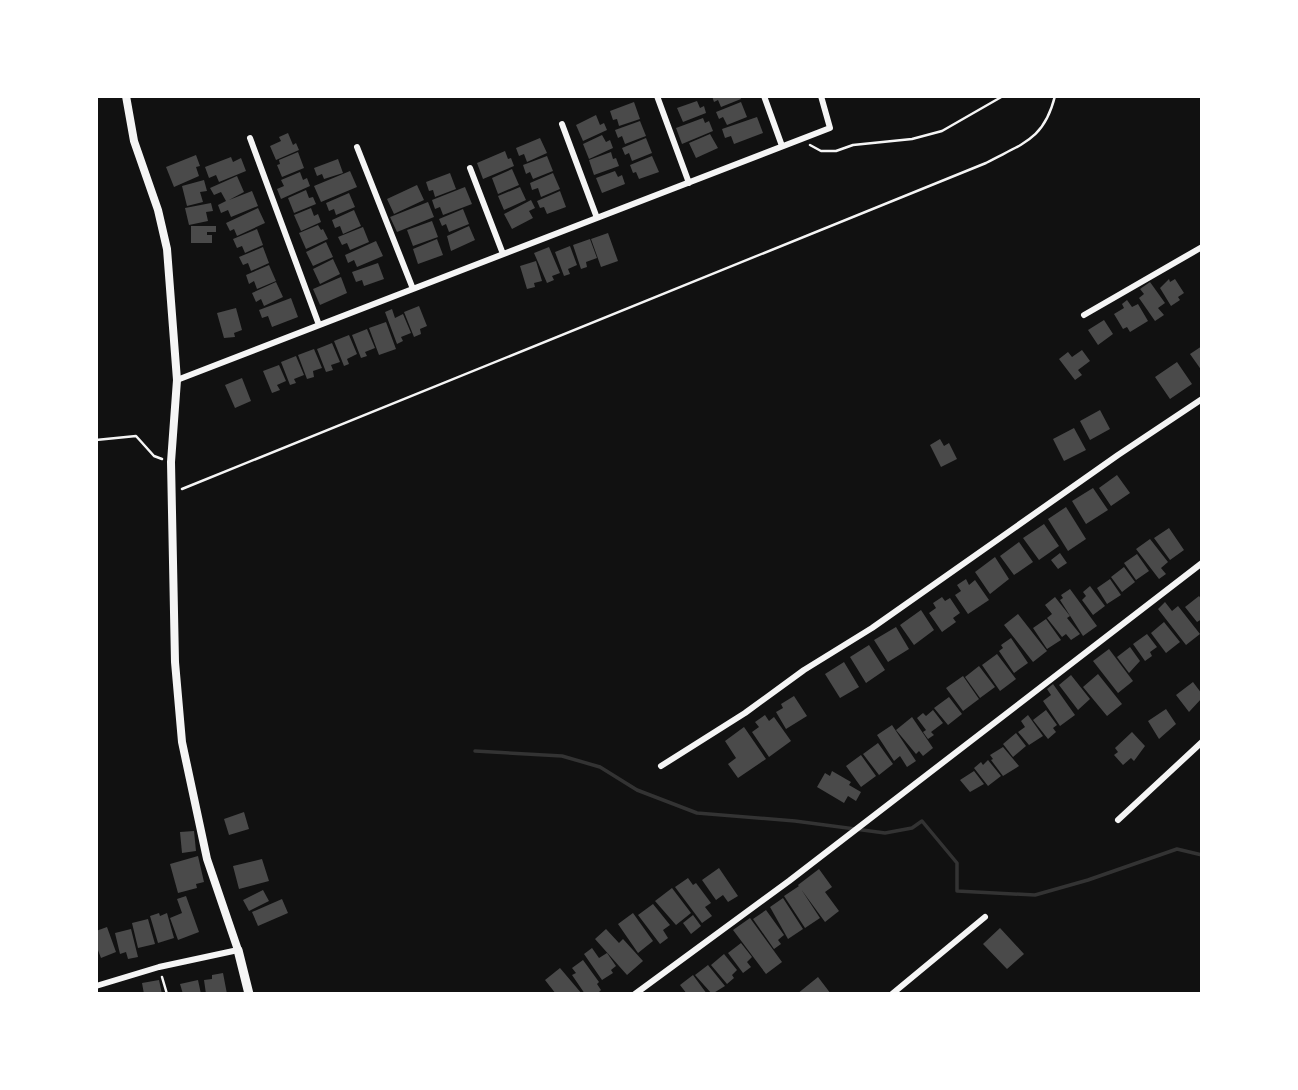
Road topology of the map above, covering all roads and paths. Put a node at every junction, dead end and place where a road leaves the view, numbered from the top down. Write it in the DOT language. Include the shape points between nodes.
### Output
graph roads {
  1 [pos="126,96"];
  2 [pos="657,96"];
  3 [pos="764,96"];
  4 [pos="821,96"];
  5 [pos="1003,96"];
  6 [pos="1055,96"];
  7 [pos="562,124"];
  8 [pos="250,138"];
  9 [pos="805,138"];
  10 [pos="782,146"];
  11 [pos="357,147"];
  12 [pos="470,168"];
  13 [pos="688,183"];
  14 [pos="597,218"];
  15 [pos="1202,247"];
  16 [pos="503,254"];
  17 [pos="413,289"];
  18 [pos="1084,315"];
  19 [pos="319,326"];
  20 [pos="177,380"];
  21 [pos="1202,399"];
  22 [pos="96,440"];
  23 [pos="172,462"];
  24 [pos="172,493"];
  25 [pos="1202,563"];
  26 [pos="1202,742"];
  27 [pos="661,765"];
  28 [pos="1118,820"];
  29 [pos="985,917"];
  30 [pos="238,950"];
  31 [pos="159,967"];
  32 [pos="96,986"];
  33 [pos="167,994"];
  34 [pos="249,994"];
  35 [pos="635,994"];
  36 [pos="892,994"];
  1 -- 20 [label="street" via="134,141 167,250"];
  2 -- 13 [label="street"];
  3 -- 10 [label="street"];
  4 -- 9 [label="street" via="830,128"];
  5 -- 9 [label="path" via="943,131 912,139 821,151"];
  6 -- 24 [label="path" via="1045,126 1033,138 986,163"];
  7 -- 14 [label="street"];
  8 -- 19 [label="street"];
  9 -- 10 [label="street"];
  10 -- 13 [label="street"];
  11 -- 17 [label="street"];
  12 -- 16 [label="street"];
  13 -- 14 [label="street"];
  14 -- 16 [label="street"];
  15 -- 18 [label="street"];
  16 -- 17 [label="street"];
  17 -- 19 [label="street"];
  19 -- 20 [label="street"];
  20 -- 23 [label="street"];
  21 -- 27 [label="street" via="872,628"];
  22 -- 23 [label="path" via="136,436 154,456"];
  23 -- 24 [label="street"];
  24 -- 30 [label="street" via="175,662 182,742 207,859"];
  25 -- 35 [label="street"];
  26 -- 28 [label="street"];
  29 -- 36 [label="street"];
  30 -- 31 [label="street"];
  30 -- 34 [label="main road"];
  31 -- 32 [label="street"];
  31 -- 33 [label="path"];
}
